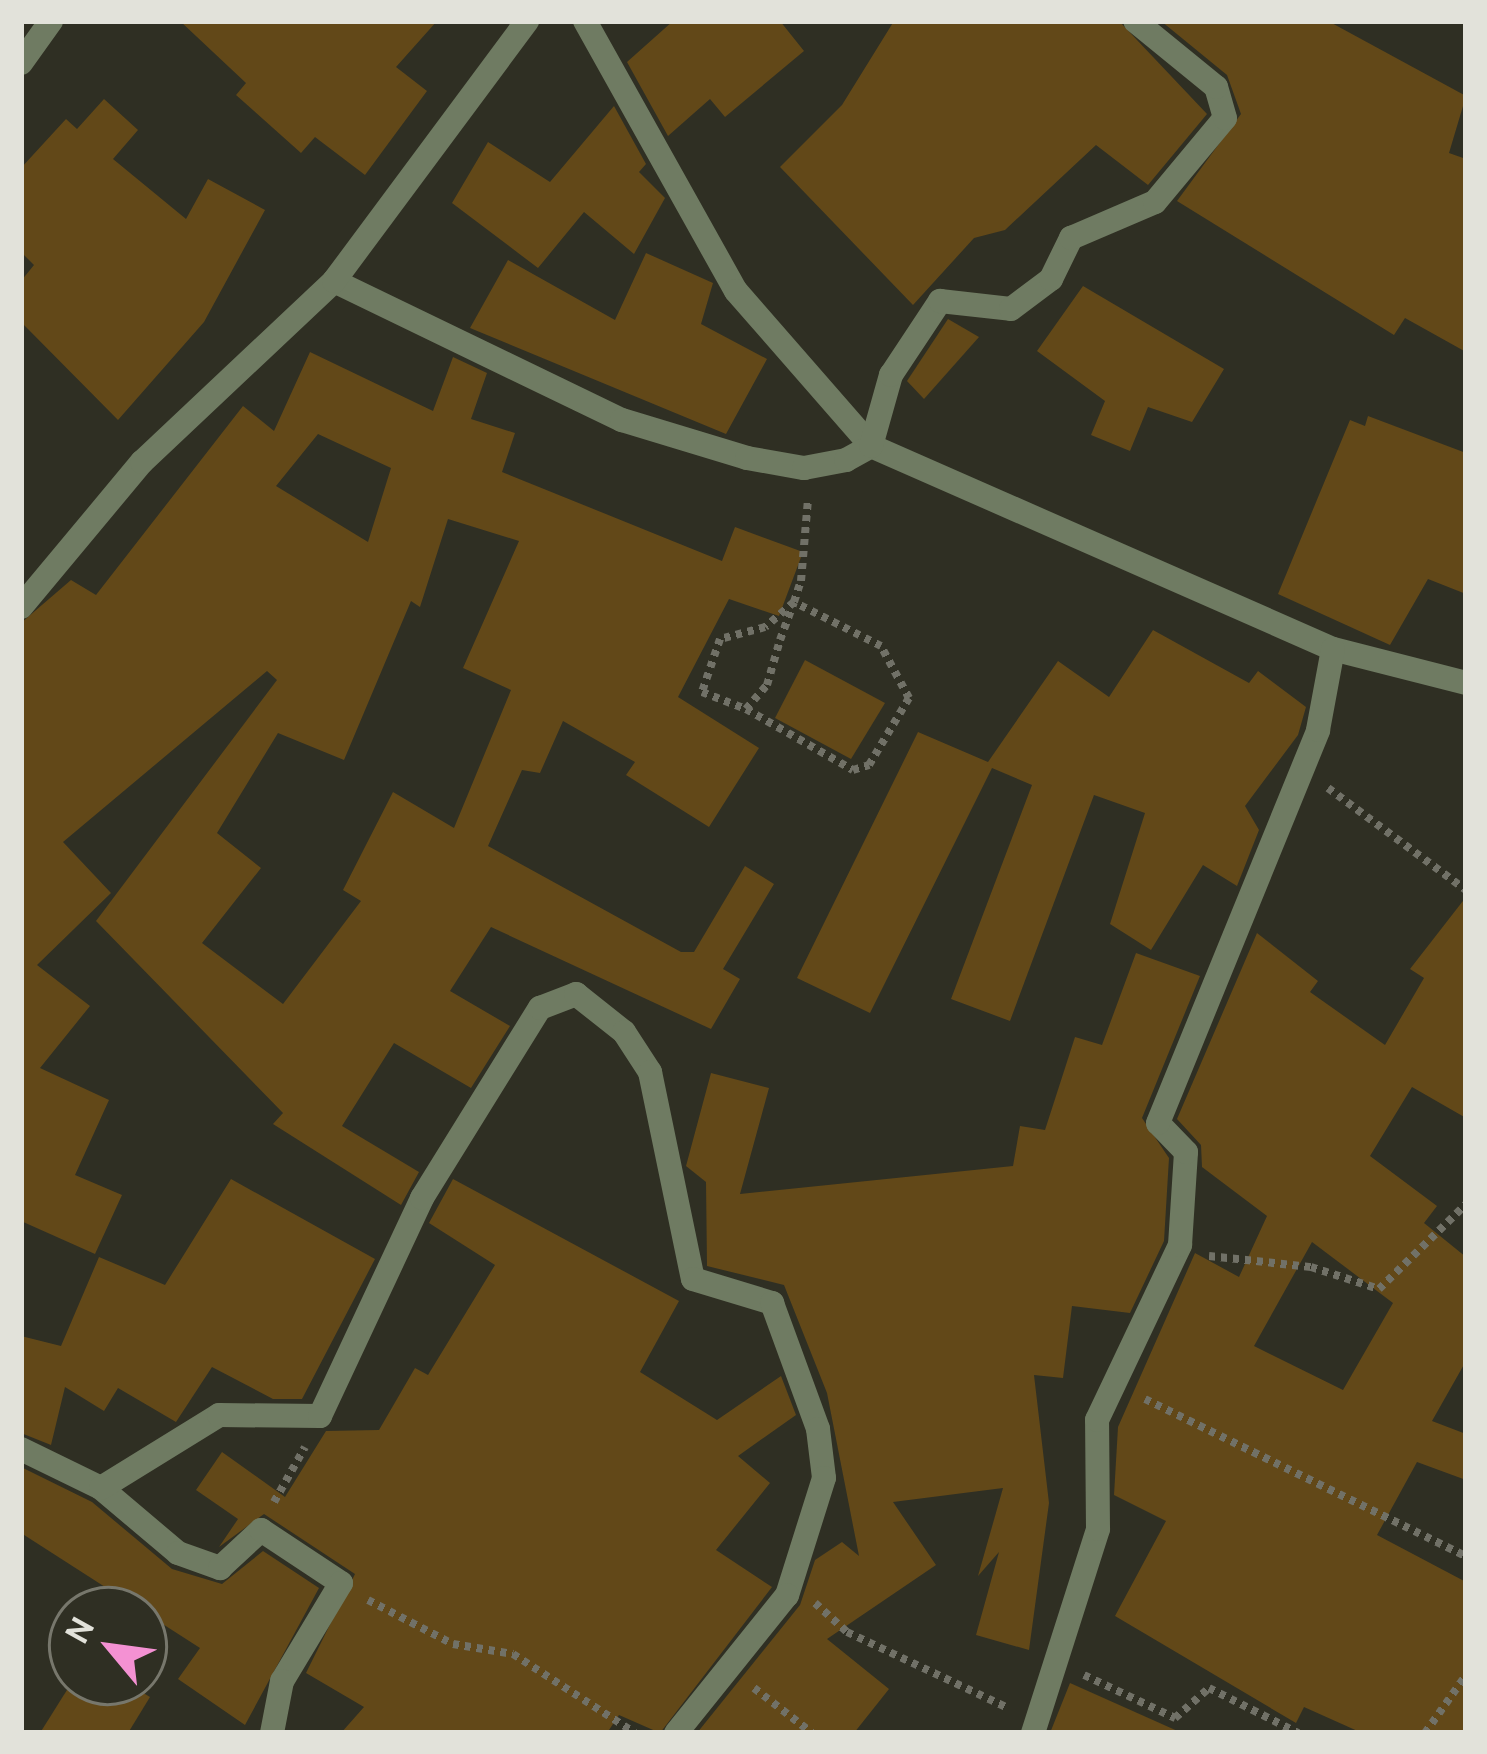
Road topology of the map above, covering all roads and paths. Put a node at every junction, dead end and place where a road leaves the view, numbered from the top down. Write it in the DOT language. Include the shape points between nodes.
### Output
graph roads {
  1 [pos="50,21"];
  2 [pos="527,21"];
  3 [pos="585,21"];
  4 [pos="1135,21"];
  5 [pos="21,64"];
  6 [pos="334,281"];
  7 [pos="871,446"];
  8 [pos="805,468"];
  9 [pos="794,602"];
  10 [pos="21,607"];
  11 [pos="1333,649"];
  12 [pos="1466,683"];
  13 [pos="746,709"];
  14 [pos="1302,761"];
  15 [pos="1466,890"];
  16 [pos="1466,1204"];
  17 [pos="1180,1245"];
  18 [pos="1112,1384"];
  19 [pos="320,1416"];
  20 [pos="21,1449"];
  21 [pos="100,1488"];
  22 [pos="261,1530"];
  23 [pos="1466,1556"];
  24 [pos="791,1575"];
  25 [pos="341,1583"];
  26 [pos="1054,1660"];
  27 [pos="732,1666"];
  28 [pos="1466,1675"];
  29 [pos="1034,1729"];
  30 [pos="272,1733"];
  31 [pos="635,1733"];
  32 [pos="676,1733"];
  33 [pos="812,1733"];
  34 [pos="1298,1733"];
  35 [pos="1425,1733"];
  1 -- 5 [label="street"];
  2 -- 6 [label="street"];
  3 -- 7 [label="street" via="736,290"];
  4 -- 7 [label="street" via="1216,87 1225,118 1155,202 1071,238 1052,280 1011,309 940,301 891,375"];
  6 -- 8 [label="street" via="622,420"];
  6 -- 10 [label="street" via="142,462"];
  7 -- 8 [label="street"];
  7 -- 11 [label="street"];
  8 -- 9 [label="path" via="811,520"];
  9 -- 13 [label="path" via="767,685"];
  9 -- 13 [label="path" via="710,651 702,692"];
  9 -- 13 [label="path" via="881,646 909,698 868,765 853,770"];
  11 -- 12 [label="street"];
  11 -- 14 [label="street"];
  14 -- 15 [label="path" via="1412,860"];
  14 -- 17 [label="street" via="1158,1123 1186,1152"];
  16 -- 17 [label="path" via="1367,1291 1311,1267"];
  17 -- 18 [label="street" via="1163,1300"];
  18 -- 23 [label="path"];
  18 -- 26 [label="street" via="1092,1465 1098,1529"];
  19 -- 21 [label="street" via="219,1415"];
  19 -- 22 [label="path"];
  19 -- 24 [label="street" via="422,1198 540,1008 576,994 624,1032 650,1072 693,1279 772,1303 824,1478"];
  20 -- 21 [label="street"];
  21 -- 22 [label="street" via="178,1553 220,1568"];
  22 -- 25 [label="street"];
  24 -- 27 [label="street"];
  24 -- 29 [label="path" via="847,1632"];
  25 -- 30 [label="street" via="281,1681"];
  25 -- 31 [label="path" via="453,1644 513,1654"];
  26 -- 29 [label="street"];
  26 -- 34 [label="path" via="1163,1715 1188,1713 1210,1688"];
  27 -- 32 [label="street"];
  27 -- 33 [label="path"];
  28 -- 35 [label="path"];
}
